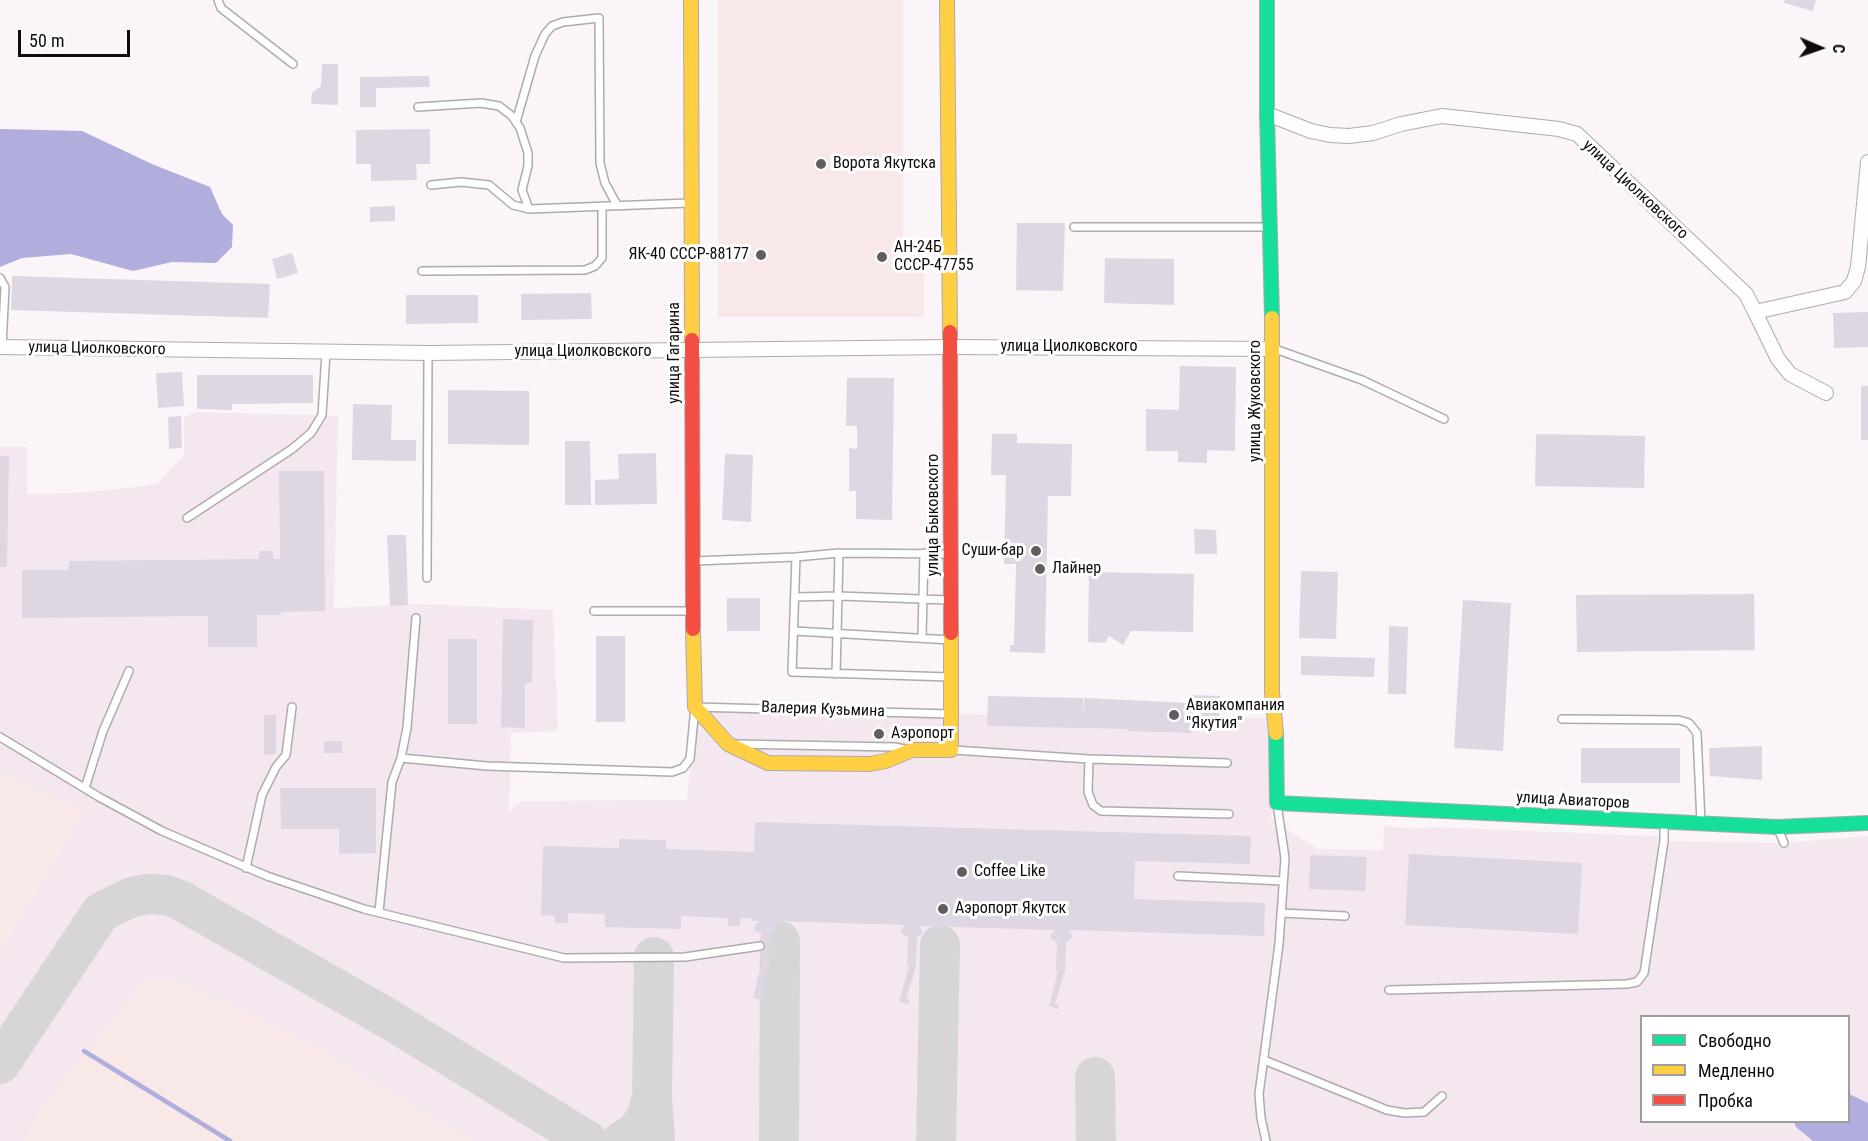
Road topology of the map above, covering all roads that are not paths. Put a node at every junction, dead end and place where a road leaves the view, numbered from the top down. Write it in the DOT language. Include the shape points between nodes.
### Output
graph roads {
  1 [pos="218,0"];
  2 [pos="691,0"];
  3 [pos="947,0"];
  4 [pos="1267,0"];
  5 [pos="293,64"];
  6 [pos="418,107"];
  7 [pos="1267,114"];
  8 [pos="516,122"];
  9 [pos="1868,162"];
  10 [pos="431,186"];
  11 [pos="692,203"];
  12 [pos="602,206"];
  13 [pos="617,206"];
  14 [pos="529,209"];
  15 [pos="1074,226"];
  16 [pos="1270,227"];
  17 [pos="422,271"];
  18 [pos="0,278"];
  19 [pos="1755,312"];
  20 [pos="1,347"];
  21 [pos="949,347"];
  22 [pos="1273,349"];
  23 [pos="691,351"];
  24 [pos="326,352"];
  25 [pos="429,353"];
  26 [pos="1826,393"];
  27 [pos="1444,419"];
  28 [pos="187,518"];
  29 [pos="839,553"];
  30 [pos="924,553"];
  31 [pos="952,554"];
  32 [pos="796,557"];
  33 [pos="694,561"];
  34 [pos="427,578"];
  35 [pos="839,596"];
  36 [pos="796,597"];
  37 [pos="923,599"];
  38 [pos="950,600"];
  39 [pos="594,611"];
  40 [pos="692,611"];
  41 [pos="416,618"];
  42 [pos="794,631"];
  43 [pos="922,637"];
  44 [pos="951,640"];
  45 [pos="129,670"];
  46 [pos="836,674"];
  47 [pos="952,677"];
  48 [pos="292,707"];
  49 [pos="695,707"];
  50 [pos="952,714"];
  51 [pos="1562,719"];
  52 [pos="0,737"];
  53 [pos="728,744"];
  54 [pos="912,750"];
  55 [pos="951,750"];
  56 [pos="401,758"];
  57 [pos="1089,759"];
  58 [pos="1227,763"];
  59 [pos="85,788"];
  60 [pos="1277,802"];
  61 [pos="1229,814"];
  62 [pos="1664,822"];
  63 [pos="1701,823"];
  64 [pos="1868,823"];
  65 [pos="1777,826"];
  66 [pos="1784,843"];
  67 [pos="246,868"];
  68 [pos="1178,876"];
  69 [pos="1284,880"];
  70 [pos="379,912"];
  71 [pos="1281,913"];
  72 [pos="1345,916"];
  73 [pos="760,946"];
  74 [pos="1389,990"];
  75 [pos="1264,1060"];
  76 [pos="1442,1096"];
  77 [pos="1266,1141"];
  1 -- 5 [label="lane" via="221,8"];
  2 -- 11 [label="street, улица Гагарина"];
  3 -- 21 [label="street, улица Быковского"];
  4 -- 7 [label="street, улица Жуковского"];
  6 -- 8 [label="lane" via="482,103 499,106"];
  7 -- 16 [label="street, улица Жуковского"];
  7 -- 19 [label="street, улица Циолковского" via="1330,135 1373,133 1442,116 1577,134 1746,294"];
  8 -- 13 [label="lane" via="545,34 563,22 599,18 600,163"];
  8 -- 14 [label="lane" via="528,153 522,190"];
  9 -- 19 [label="street" via="1854,281 1845,292"];
  10 -- 14 [label="lane" via="461,182 489,185 513,205"];
  11 -- 13 [label="lane"];
  11 -- 23 [label="street, улица Гагарина"];
  12 -- 13 [label="lane"];
  12 -- 14 [label="lane"];
  12 -- 17 [label="lane" via="602,258 585,270"];
  15 -- 16 [label="lane"];
  16 -- 22 [label="street, улица Жуковского"];
  18 -- 20 [label="lane" via="5,287"];
  19 -- 26 [label="street, улица Циолковского" via="1790,375"];
  20 -- 24 [label="street, улица Циолковского"];
  21 -- 22 [label="street, улица Циолковского"];
  21 -- 23 [label="street, улица Циолковского"];
  21 -- 31 [label="street, улица Быковского"];
  22 -- 27 [label="lane" via="1362,380"];
  22 -- 60 [label="street, улица Жуковского" via="1272,692"];
  23 -- 25 [label="street, улица Циолковского"];
  23 -- 33 [label="street, улица Гагарина"];
  24 -- 25 [label="street, улица Циолковского"];
  24 -- 28 [label="lane" via="322,416 311,433"];
  25 -- 34 [label="lane"];
  29 -- 30 [label="lane"];
  29 -- 32 [label="lane"];
  29 -- 35 [label="lane"];
  30 -- 31 [label="lane"];
  30 -- 37 [label="lane"];
  31 -- 38 [label="street, улица Быковского"];
  32 -- 33 [label="lane"];
  32 -- 36 [label="lane"];
  33 -- 40 [label="street, улица Гагарина"];
  35 -- 36 [label="lane"];
  35 -- 37 [label="lane"];
  35 -- 46 [label="lane"];
  36 -- 42 [label="lane"];
  37 -- 38 [label="lane"];
  37 -- 43 [label="lane"];
  38 -- 44 [label="street, улица Быковского"];
  39 -- 40 [label="lane"];
  40 -- 49 [label="street, улица Гагарина"];
  41 -- 56 [label="lane"];
  42 -- 43 [label="lane"];
  42 -- 46 [label="lane" via="792,672"];
  43 -- 44 [label="lane"];
  44 -- 47 [label="street, улица Быковского"];
  45 -- 59 [label="lane" via="103,731"];
  46 -- 47 [label="lane"];
  47 -- 50 [label="street, улица Быковского"];
  48 -- 67 [label="lane" via="286,755 262,795"];
  49 -- 50 [label="lane, Валерия Кузьмина"];
  49 -- 53 [label="street"];
  49 -- 56 [label="lane" via="690,759 683,768 672,772 487,766"];
  50 -- 55 [label="street, улица Быковского"];
  51 -- 63 [label="lane" via="1689,723 1697,733"];
  52 -- 59 [label="lane"];
  53 -- 54 [label="lane"];
  53 -- 54 [label="street" via="768,763 789,764 870,764"];
  54 -- 55 [label="street"];
  55 -- 57 [label="lane"];
  56 -- 70 [label="lane" via="392,782"];
  57 -- 58 [label="lane"];
  57 -- 61 [label="lane" via="1088,792 1093,805 1101,811"];
  59 -- 67 [label="lane" via="162,831"];
  60 -- 62 [label="street, улица Авиаторов"];
  60 -- 69 [label="lane"];
  62 -- 63 [label="street, улица Авиаторов"];
  62 -- 74 [label="lane" via="1644,973 1637,982"];
  63 -- 65 [label="street, улица Авиаторов"];
  64 -- 65 [label="street, улица Авиаторов"];
  65 -- 66 [label="lane"];
  67 -- 70 [label="lane"];
  68 -- 69 [label="lane"];
  69 -- 71 [label="lane"];
  70 -- 73 [label="lane" via="564,958 685,957"];
  71 -- 72 [label="lane"];
  71 -- 75 [label="lane"];
  75 -- 76 [label="lane" via="1396,1112 1424,1112"];
  75 -- 77 [label="lane" via="1259,1094"];
}
